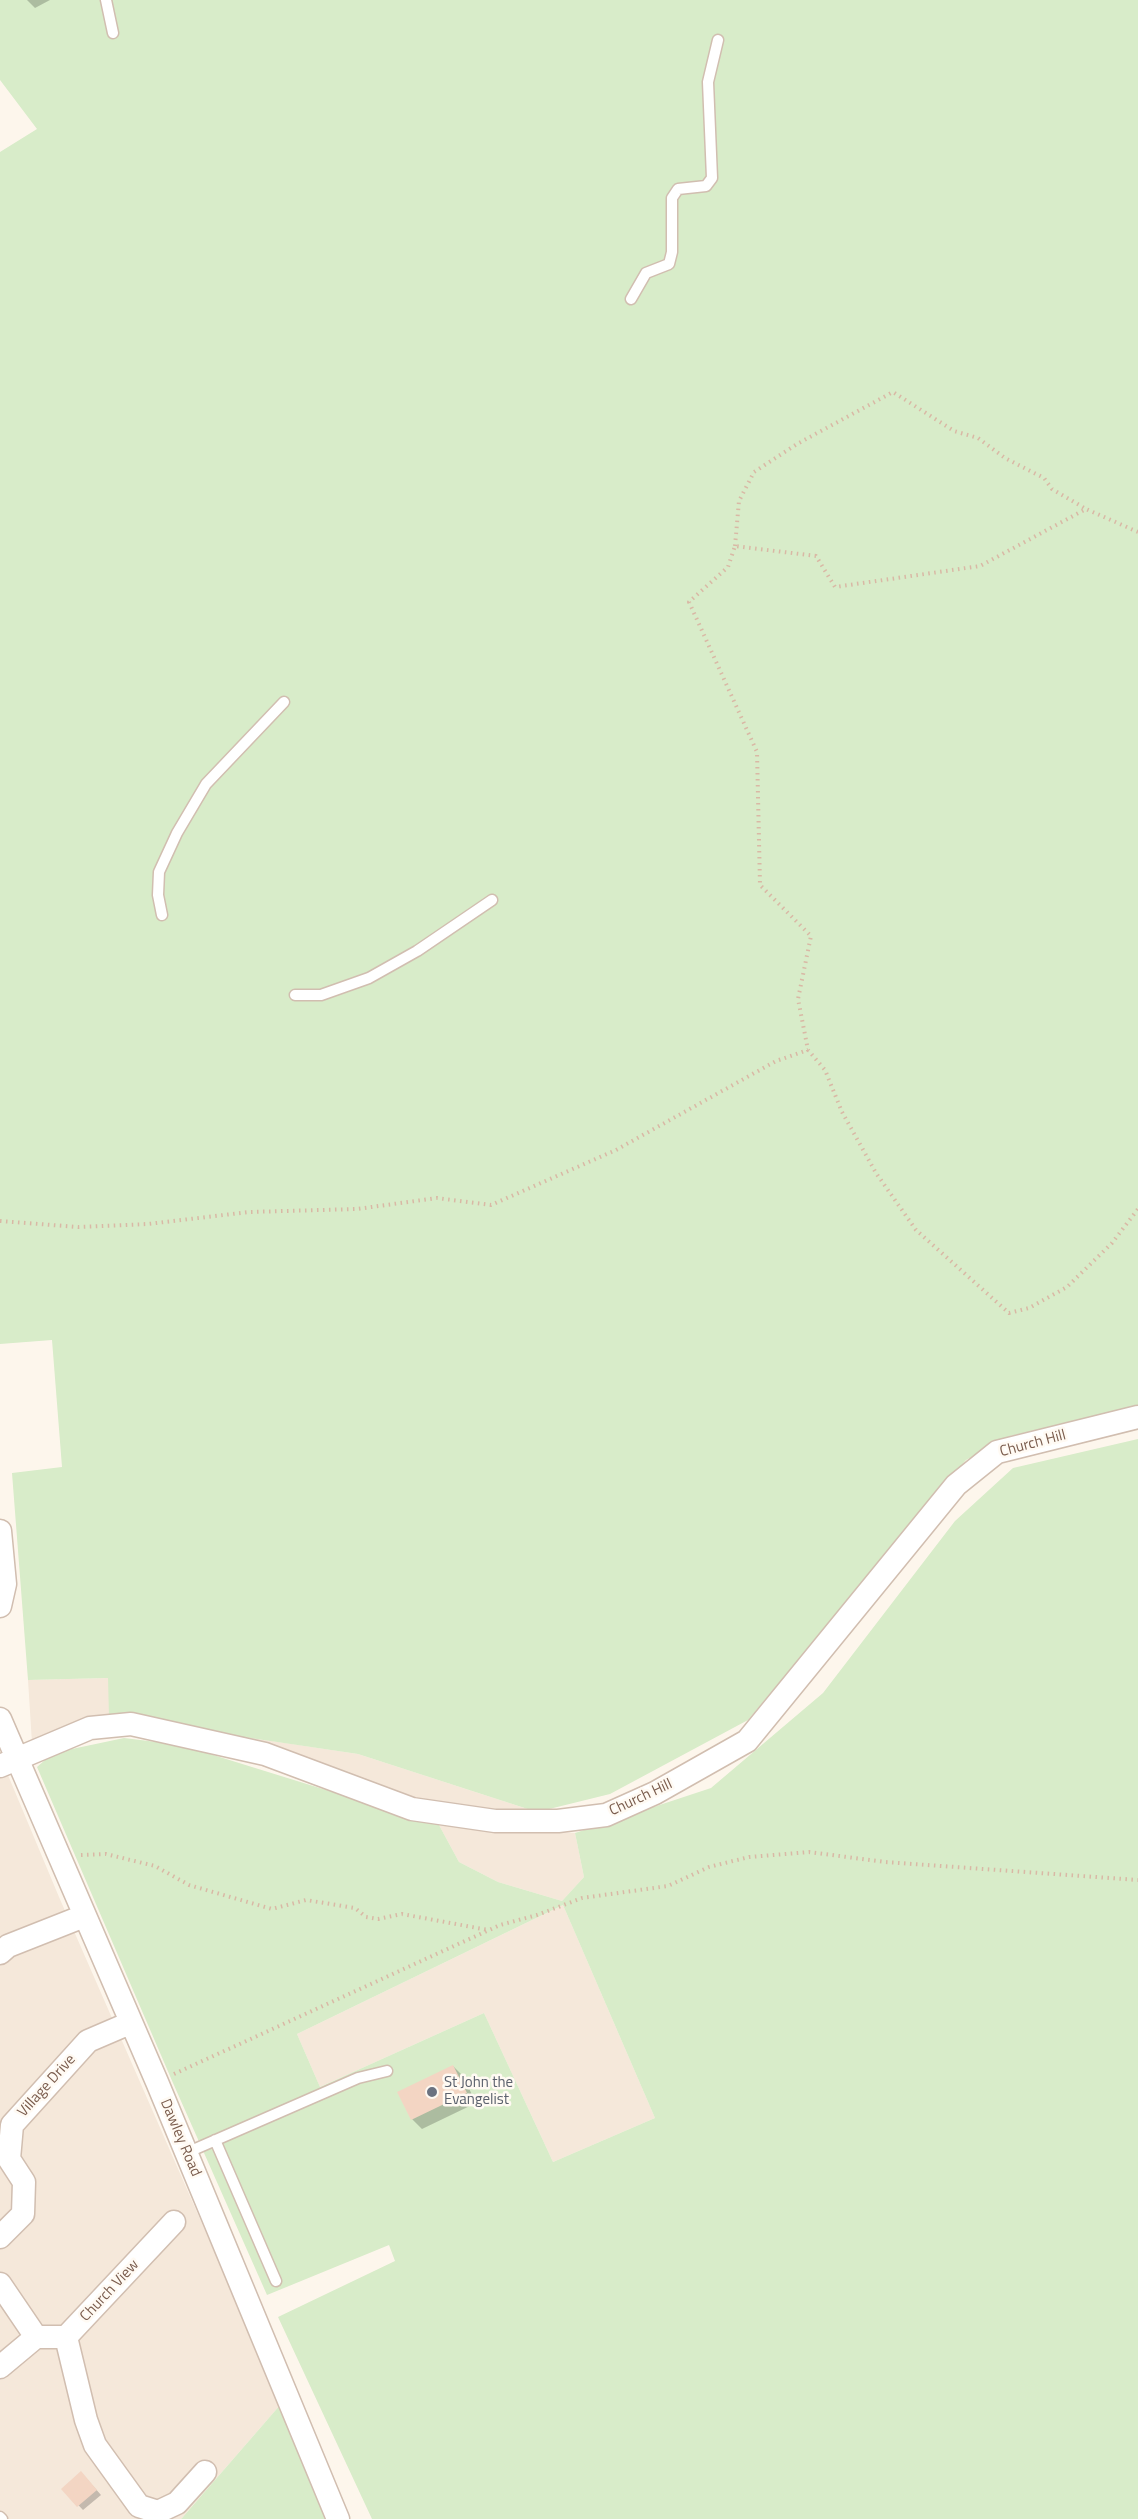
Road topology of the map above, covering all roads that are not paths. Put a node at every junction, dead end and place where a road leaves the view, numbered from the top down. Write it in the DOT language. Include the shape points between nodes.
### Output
graph roads {
  1 [pos="106,0"];
  2 [pos="113,33"];
  3 [pos="718,40"];
  4 [pos="631,299"];
  5 [pos="284,702"];
  6 [pos="492,900"];
  7 [pos="162,915"];
  8 [pos="295,995"];
  9 [pos="1138,1418"];
  10 [pos="0,1531"];
  11 [pos="0,1606"];
  12 [pos="0,1719"];
  13 [pos="9,1763"];
  14 [pos="84,1916"];
  15 [pos="0,1953"];
  16 [pos="130,2023"];
  17 [pos="387,2071"];
  18 [pos="215,2140"];
  19 [pos="186,2153"];
  20 [pos="174,2222"];
  21 [pos="0,2237"];
  22 [pos="276,2281"];
  23 [pos="0,2284"];
  24 [pos="36,2337"];
  25 [pos="66,2337"];
  26 [pos="0,2367"];
  27 [pos="204,2472"];
  28 [pos="157,2515"];
  29 [pos="338,2519"];
  1 -- 2 [label="lane"];
  3 -- 4 [label="lane" via="708,82 712,178 706,186 678,189 672,198 669,264 646,273"];
  5 -- 7 [label="lane" via="206,784 177,833 159,872"];
  6 -- 8 [label="lane" via="369,978 321,995"];
  9 -- 13 [label="street, Church Hill" via="997,1452 956,1485 747,1741 655,1793 606,1815 558,1821 495,1821 412,1809 265,1754 131,1724 90,1728"];
  10 -- 11 [label="street" via="5,1584"];
  12 -- 13 [label="street, Dawley Road"];
  13 -- 14 [label="street, Dawley Road" via="59,1857"];
  14 -- 15 [label="street" via="8,1946"];
  14 -- 16 [label="street, Dawley Road"];
  16 -- 19 [label="street, Dawley Road"];
  16 -- 21 [label="street, Village Drive" via="88,2041 12,2125 9,2159 24,2182 23,2214"];
  17 -- 18 [label="lane" via="358,2078"];
  18 -- 19 [label="lane"];
  18 -- 22 [label="lane"];
  19 -- 29 [label="street, Dawley Road"];
  20 -- 25 [label="street, Church View"];
  23 -- 24 [label="street"];
  24 -- 25 [label="street"];
  24 -- 26 [label="street"];
  25 -- 28 [label="street" via="95,2445 138,2506"];
  27 -- 28 [label="street" via="177,2503"];
}
